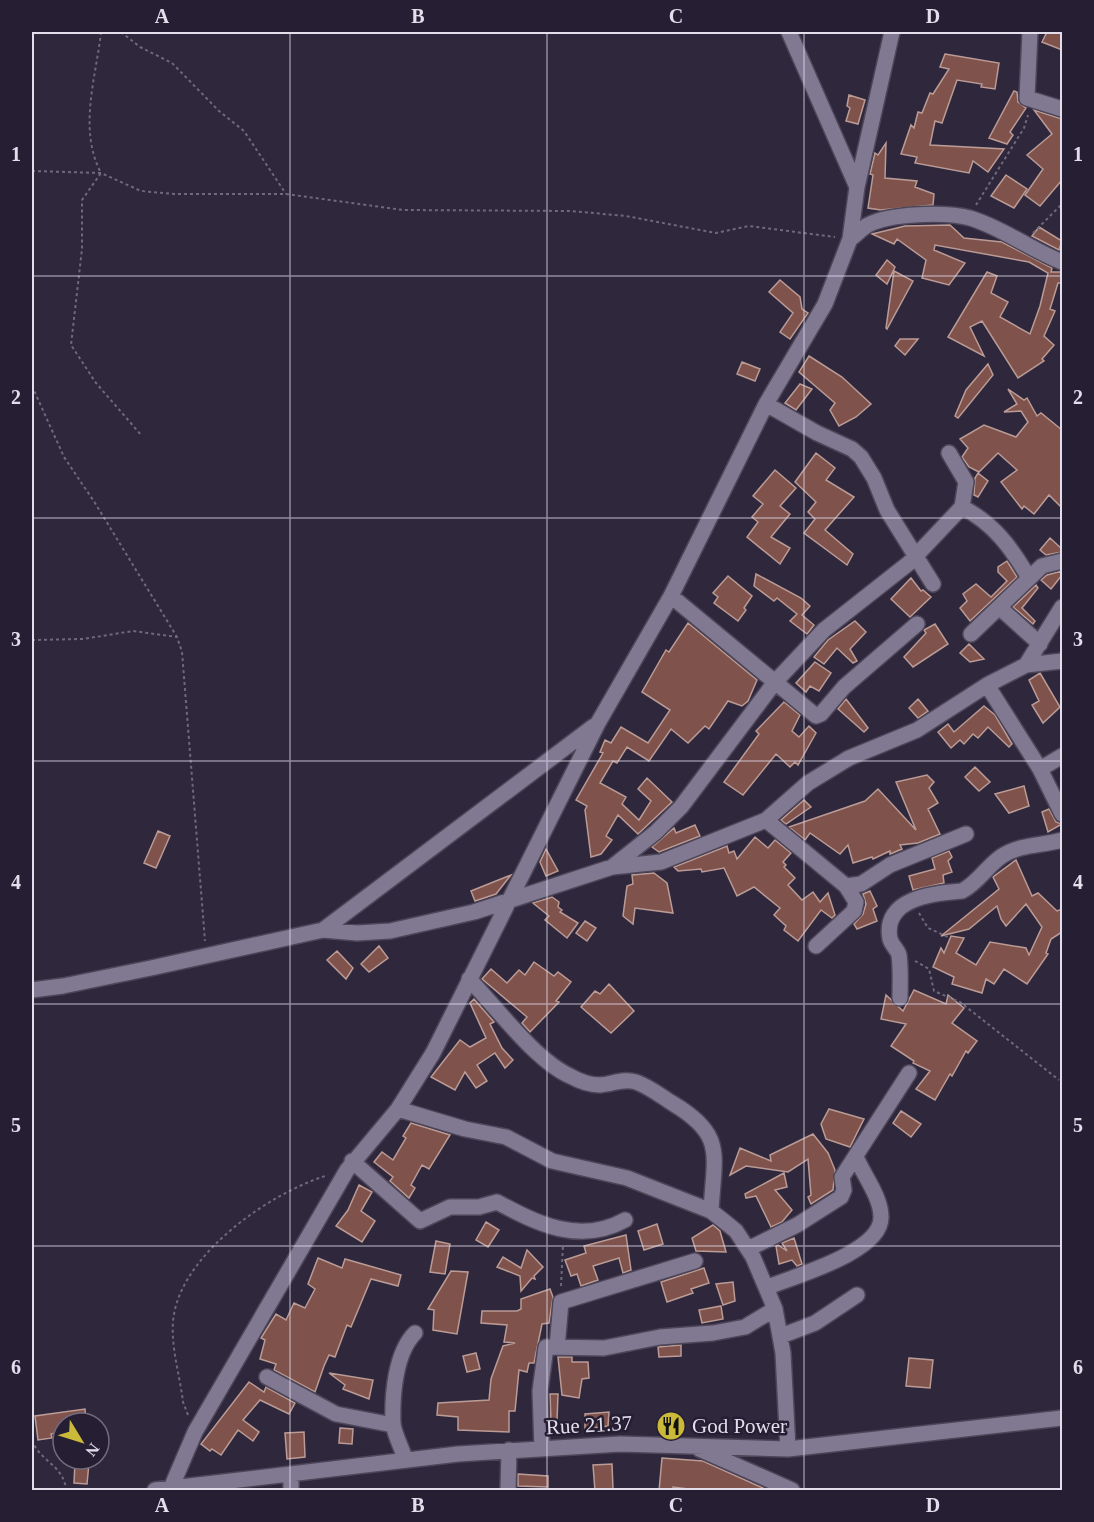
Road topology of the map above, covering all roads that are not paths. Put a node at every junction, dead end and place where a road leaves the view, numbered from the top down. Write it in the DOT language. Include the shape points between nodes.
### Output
graph roads {
  1 [pos="789,32"];
  2 [pos="892,32"];
  3 [pos="1030,32"];
  4 [pos="1062,109"];
  5 [pos="857,187"];
  6 [pos="850,239"];
  7 [pos="1062,262"];
  8 [pos="766,404"];
  9 [pos="949,453"];
  10 [pos="962,507"];
  11 [pos="917,555"];
  12 [pos="1062,561"];
  13 [pos="1029,578"];
  14 [pos="933,584"];
  15 [pos="671,596"];
  16 [pos="1062,607"];
  17 [pos="1000,608"];
  18 [pos="917,624"];
  19 [pos="971,634"];
  20 [pos="1040,644"];
  21 [pos="1062,661"];
  22 [pos="1026,665"];
  23 [pos="775,682"];
  24 [pos="987,686"];
  25 [pos="598,723"];
  26 [pos="1062,756"];
  27 [pos="1040,769"];
  28 [pos="1062,814"];
  29 [pos="766,820"];
  30 [pos="966,834"];
  31 [pos="1062,840"];
  32 [pos="612,867"];
  33 [pos="846,886"];
  34 [pos="508,900"];
  35 [pos="323,930"];
  36 [pos="816,946"];
  37 [pos="469,979"];
  38 [pos="32,990"];
  39 [pos="900,998"];
  40 [pos="909,1073"];
  41 [pos="398,1109"];
  42 [pos="856,1157"];
  43 [pos="350,1165"];
  44 [pos="711,1211"];
  45 [pos="625,1220"];
  46 [pos="748,1249"];
  47 [pos="695,1261"];
  48 [pos="768,1287"];
  49 [pos="857,1295"];
  50 [pos="775,1309"];
  51 [pos="415,1333"];
  52 [pos="781,1336"];
  53 [pos="557,1347"];
  54 [pos="267,1377"];
  55 [pos="1062,1419"];
  56 [pos="393,1425"];
  57 [pos="685,1444"];
  58 [pos="542,1449"];
  59 [pos="788,1449"];
  60 [pos="509,1450"];
  61 [pos="405,1459"];
  62 [pos="291,1474"];
  63 [pos="171,1488"];
  64 [pos="189,1488"];
  65 [pos="154,1491"];
  66 [pos="291,1491"];
  67 [pos="508,1491"];
  68 [pos="792,1491"];
  1 -- 5 [label="street"];
  2 -- 5 [label="street"];
  3 -- 4 [label="street" via="1027,98"];
  5 -- 6 [label="street"];
  6 -- 7 [label="street" via="869,224 889,219 920,215 968,218"];
  6 -- 8 [label="street" via="825,304"];
  8 -- 11 [label="street" via="861,457 887,510"];
  8 -- 15 [label="street"];
  9 -- 10 [label="street" via="966,482"];
  10 -- 11 [label="street"];
  10 -- 13 [label="street" via="999,533 1012,547"];
  11 -- 14 [label="street"];
  11 -- 23 [label="street" via="824,630"];
  12 -- 13 [label="street" via="1045,563"];
  13 -- 17 [label="street"];
  15 -- 23 [label="street"];
  15 -- 25 [label="street"];
  16 -- 20 [label="street"];
  17 -- 19 [label="street"];
  17 -- 20 [label="street"];
  18 -- 23 [label="street" via="844,687 818,716"];
  20 -- 22 [label="street"];
  21 -- 22 [label="street"];
  22 -- 24 [label="street"];
  23 -- 32 [label="street" via="681,807"];
  24 -- 27 [label="street"];
  24 -- 29 [label="street" via="917,730 849,758 808,783"];
  25 -- 34 [label="street"];
  25 -- 35 [label="street"];
  26 -- 27 [label="street"];
  27 -- 28 [label="street"];
  29 -- 32 [label="street" via="661,862"];
  29 -- 33 [label="street"];
  30 -- 33 [label="street" via="890,865 861,884"];
  31 -- 39 [label="street" via="1003,855 962,891 912,900 895,912 890,939 899,953"];
  32 -- 34 [label="street"];
  33 -- 36 [label="street" via="856,902 854,911"];
  34 -- 35 [label="street" via="390,931"];
  34 -- 37 [label="street"];
  35 -- 38 [label="street"];
  37 -- 41 [label="street" via="433,1053"];
  37 -- 44 [label="street" via="553,1067 588,1084 637,1082 695,1117 709,1132 714,1149"];
  40 -- 42 [label="street"];
  41 -- 43 [label="street"];
  41 -- 44 [label="street" via="506,1137 552,1161 627,1178"];
  42 -- 46 [label="street" via="842,1177 841,1197"];
  42 -- 48 [label="street" via="879,1204 879,1231 870,1241 836,1261"];
  43 -- 45 [label="street" via="420,1221 450,1207 479,1207 497,1202 563,1232 594,1231"];
  43 -- 63 [label="street" via="195,1432"];
  44 -- 46 [label="street" via="736,1231"];
  46 -- 48 [label="street"];
  47 -- 53 [label="street" via="561,1302"];
  48 -- 50 [label="street"];
  49 -- 52 [label="street" via="814,1323"];
  50 -- 52 [label="street"];
  50 -- 53 [label="street" via="745,1327 714,1333 660,1337 604,1348"];
  51 -- 56 [label="street" via="398,1369"];
  52 -- 59 [label="street"];
  53 -- 58 [label="street" via="547,1346 543,1351"];
  54 -- 56 [label="street" via="336,1414"];
  55 -- 59 [label="street, Rue 21.37"];
  56 -- 61 [label="street"];
  57 -- 58 [label="street, Rue 21.37"];
  57 -- 59 [label="street, Rue 21.37"];
  57 -- 68 [label="street"];
  58 -- 60 [label="street, Rue 21.37"];
  60 -- 61 [label="street, Rue 21.37"];
  60 -- 67 [label="street"];
  61 -- 62 [label="street, Rue 21.37"];
  62 -- 64 [label="street, Rue 21.37"];
  62 -- 66 [label="street"];
  63 -- 64 [label="street, Rue 21.37"];
  63 -- 65 [label="street, Rue 21.37"];
}
